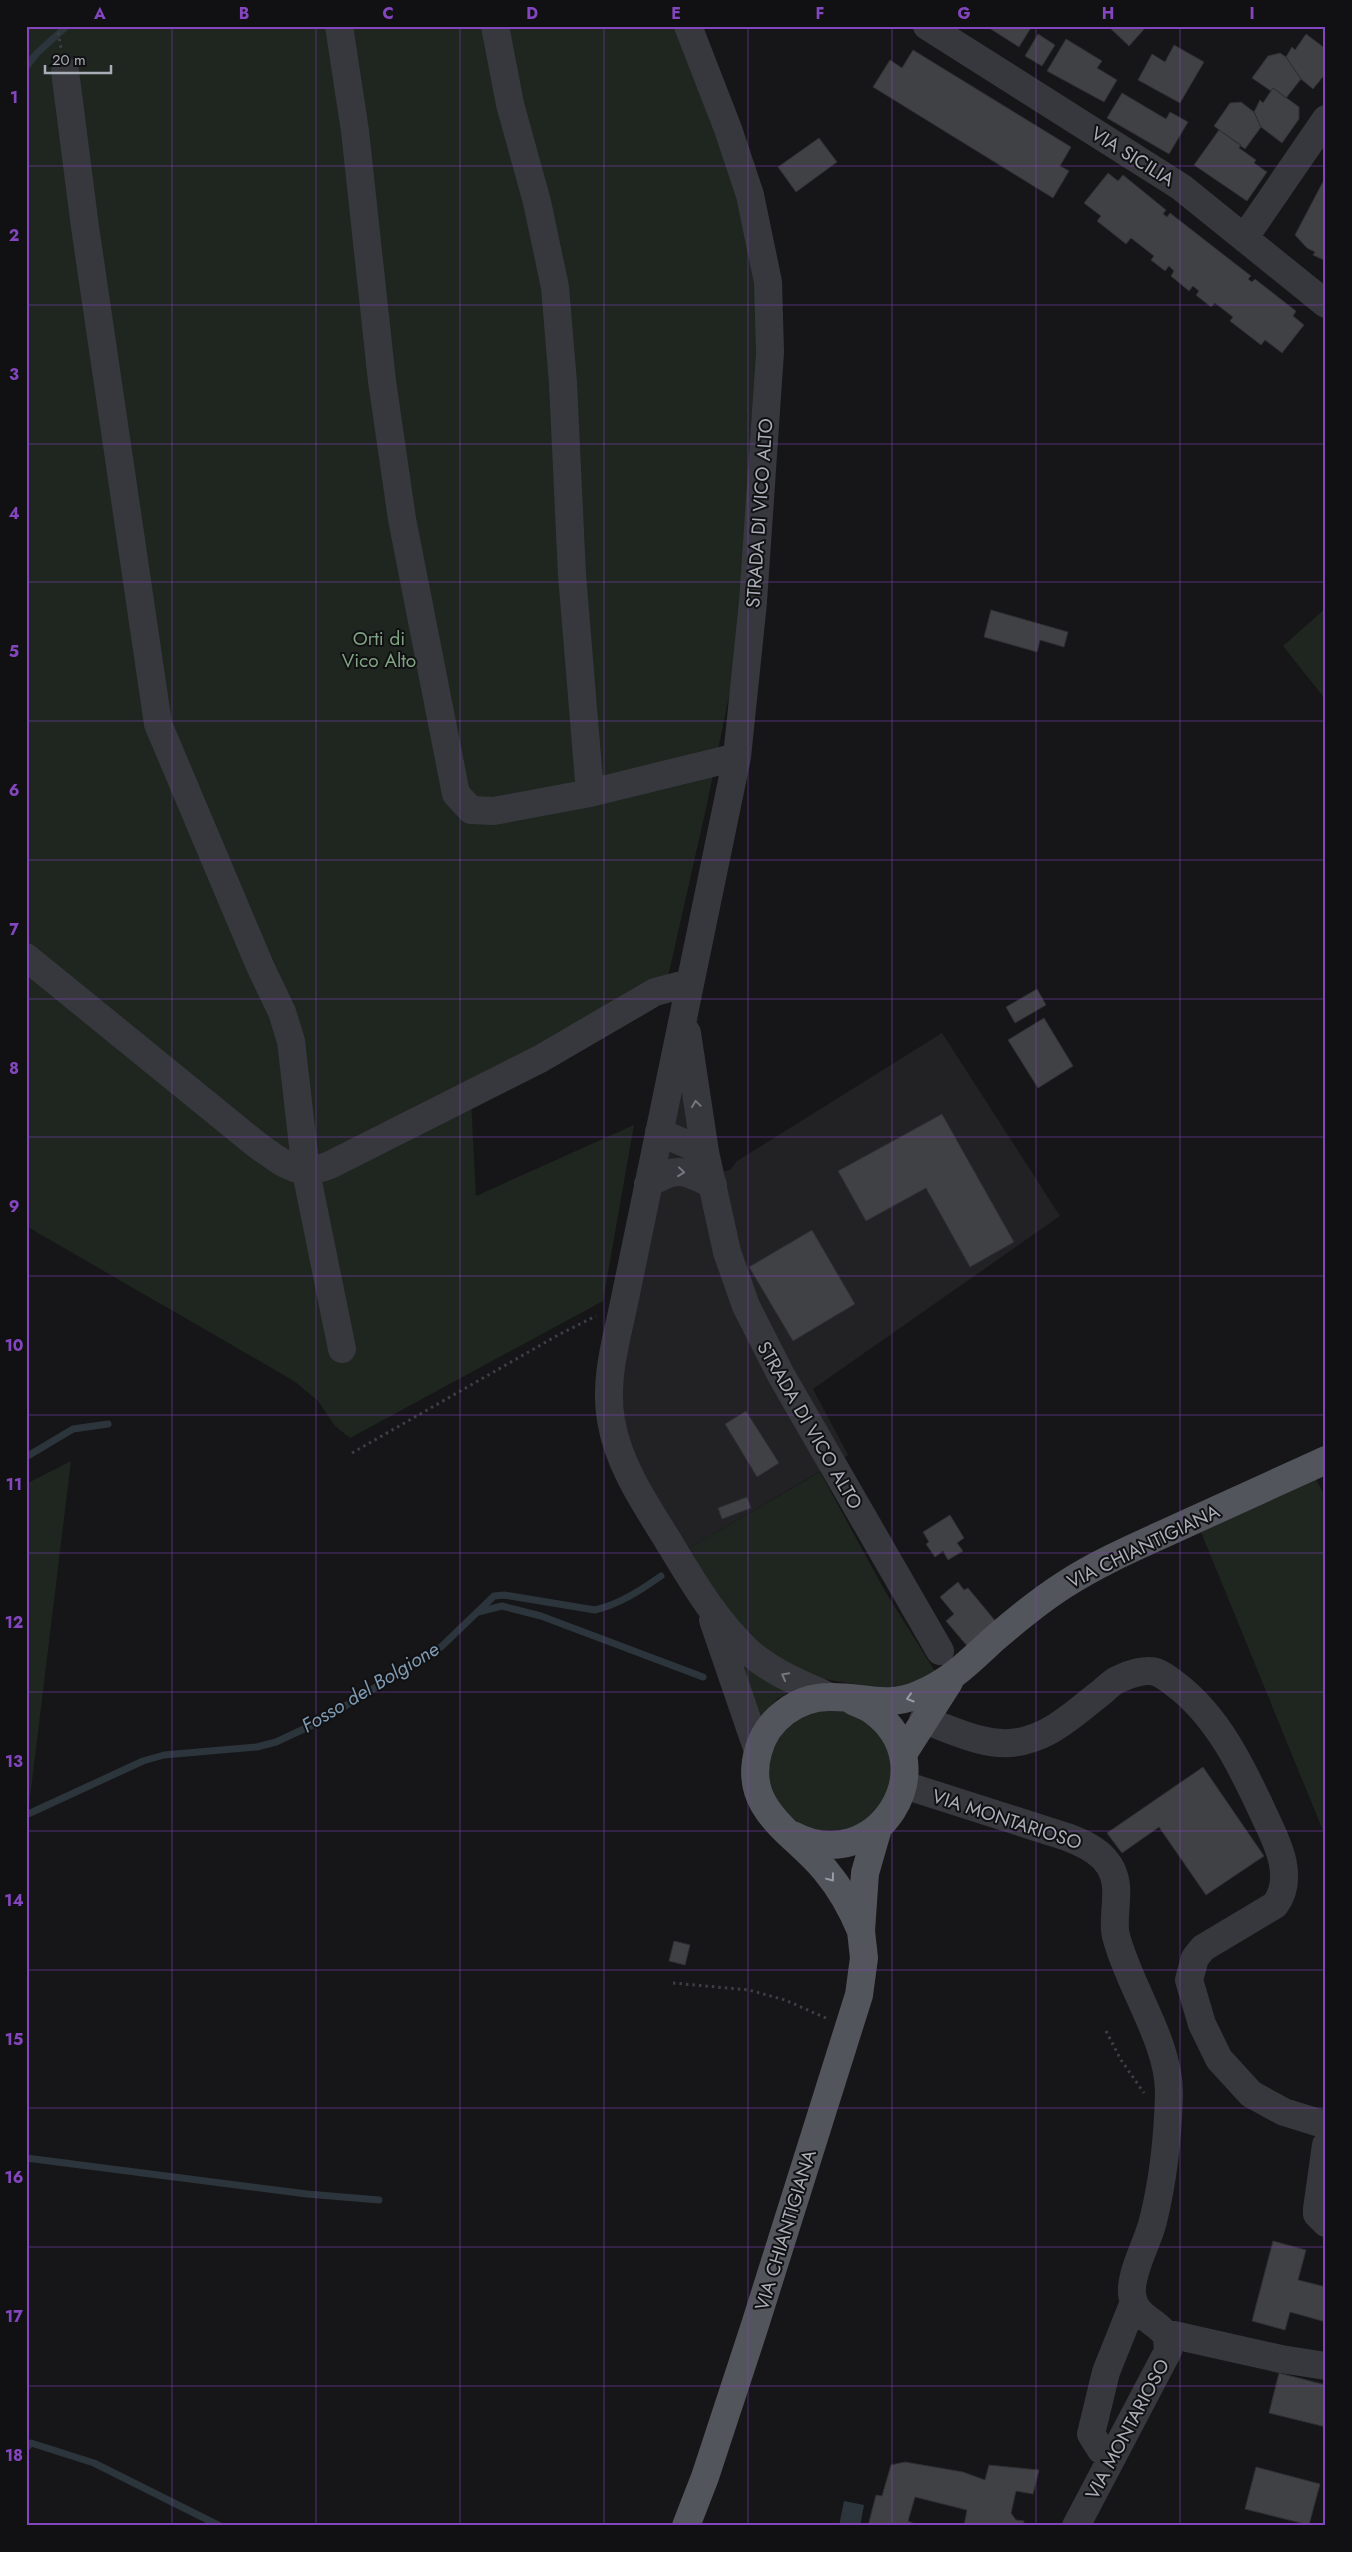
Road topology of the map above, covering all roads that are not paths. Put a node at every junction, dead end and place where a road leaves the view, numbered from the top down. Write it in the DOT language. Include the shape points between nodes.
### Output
graph roads {
  1 [pos="339,26"];
  2 [pos="496,26"];
  3 [pos="688,26"];
  4 [pos="927,26"];
  5 [pos="65,71"];
  6 [pos="1326,119"];
  7 [pos="1245,237"];
  8 [pos="1326,304"];
  9 [pos="737,757"];
  10 [pos="590,793"];
  11 [pos="29,963"];
  12 [pos="687,994"];
  13 [pos="658,1132"];
  14 [pos="705,1152"];
  15 [pos="306,1172"];
  16 [pos="648,1184"];
  17 [pos="713,1186"];
  18 [pos="342,1349"];
  19 [pos="1326,1460"];
  20 [pos="709,1607"];
  21 [pos="940,1651"];
  22 [pos="953,1676"];
  23 [pos="839,1698"];
  24 [pos="923,1720"];
  25 [pos="758,1751"];
  26 [pos="902,1754"];
  27 [pos="904,1784"];
  28 [pos="878,1828"];
  29 [pos="785,1831"];
  30 [pos="862,1931"];
  31 [pos="1326,2125"];
  32 [pos="1326,2145"];
  33 [pos="1326,2223"];
  34 [pos="1134,2302"];
  35 [pos="1165,2333"];
  36 [pos="1326,2366"];
  37 [pos="1112,2458"];
  38 [pos="686,2526"];
  39 [pos="1076,2526"];
  1 -- 10 [label="street" via="355,131 382,381 402,519 456,794 466,807 484,813"];
  2 -- 10 [label="street" via="510,104 537,202 555,287 572,575"];
  3 -- 9 [label="street, STRADA DI VICO ALTO" via="750,195 765,260 770,301 770,352 753,602"];
  4 -- 7 [label="street, VIA SICILIA" via="1176,184"];
  5 -- 15 [label="street" via="158,724 285,1020 295,1062"];
  6 -- 7 [label="street"];
  7 -- 8 [label="street, VIA SICILIA"];
  9 -- 10 [label="street"];
  9 -- 12 [label="street, STRADA DI VICO ALTO"];
  11 -- 15 [label="street" via="257,1146 286,1165"];
  12 -- 13 [label="street, STRADA DI VICO ALTO"];
  14 -- 12 [label="street, STRADA DI VICO ALTO, one-way" via="688,1049"];
  12 -- 15 [label="street" via="655,992 531,1063 330,1165"];
  13 -- 14 [label="street"];
  13 -- 16 [label="street, STRADA DI VICO ALTO"];
  14 -- 17 [label="street, STRADA DI VICO ALTO"];
  15 -- 18 [label="street"];
  16 -- 17 [label="street, one-way" via="676,1170 692,1174"];
  16 -- 20 [label="street, STRADA DI VICO ALTO" via="609,1385 611,1419 618,1449 641,1496"];
  17 -- 21 [label="street, STRADA DI VICO ALTO" via="727,1252 755,1326"];
  19 -- 22 [label="main road, VIA CHIANTIGIANA" via="1075,1578 1010,1626"];
  23 -- 20 [label="street, STRADA DI VICO ALTO, one-way" via="793,1680 762,1662"];
  20 -- 25 [label="street, STRADA DI VICO ALTO"];
  22 -- 23 [label="main road, VIA CHIANTIGIANA, one-way" via="921,1694 895,1702"];
  22 -- 24 [label="main road, VIA CHIANTIGIANA"];
  23 -- 25 [label="main road, VIA CHIANTIGIANA" via="806,1701 784,1712 768,1730"];
  23 -- 26 [label="main road, VIA CHIANTIGIANA" via="873,1711 892,1730"];
  24 -- 26 [label="main road, VIA CHIANTIGIANA"];
  24 -- 31 [label="street" via="988,1742 1010,1743 1042,1736 1118,1679 1139,1672 1156,1672 1192,1696 1216,1725 1265,1816 1285,1874 1280,1898 1275,1905 1203,1948 1195,1958 1189,1980 1202,2024 1219,2059 1251,2094 1284,2112"];
  25 -- 29 [label="main road, VIA CHIANTIGIANA" via="755,1774 759,1795 769,1815"];
  26 -- 27 [label="main road, VIA CHIANTIGIANA"];
  27 -- 28 [label="main road, VIA CHIANTIGIANA" via="899,1801"];
  27 -- 34 [label="street, VIA MONTARIOSO" via="1080,1842 1098,1852 1114,1873 1117,1938 1167,2066 1169,2092 1156,2208 1133,2280"];
  28 -- 29 [label="main road, VIA CHIANTIGIANA" via="856,1841 832,1846 807,1842"];
  28 -- 30 [label="main road, VIA CHIANTIGIANA" via="865,1873"];
  29 -- 30 [label="main road, VIA CHIANTIGIANA, one-way" via="826,1871 852,1909"];
  30 -- 38 [label="main road, VIA CHIANTIGIANA" via="863,1970 859,1995 755,2325"];
  32 -- 33 [label="street" via="1316,2209"];
  34 -- 35 [label="street, VIA MONTARIOSO" via="1142,2316"];
  34 -- 37 [label="street" via="1106,2372 1091,2434"];
  35 -- 36 [label="street"];
  35 -- 37 [label="street, VIA MONTARIOSO" via="1169,2345 1166,2357"];
  37 -- 39 [label="street, VIA MONTARIOSO"];
}
